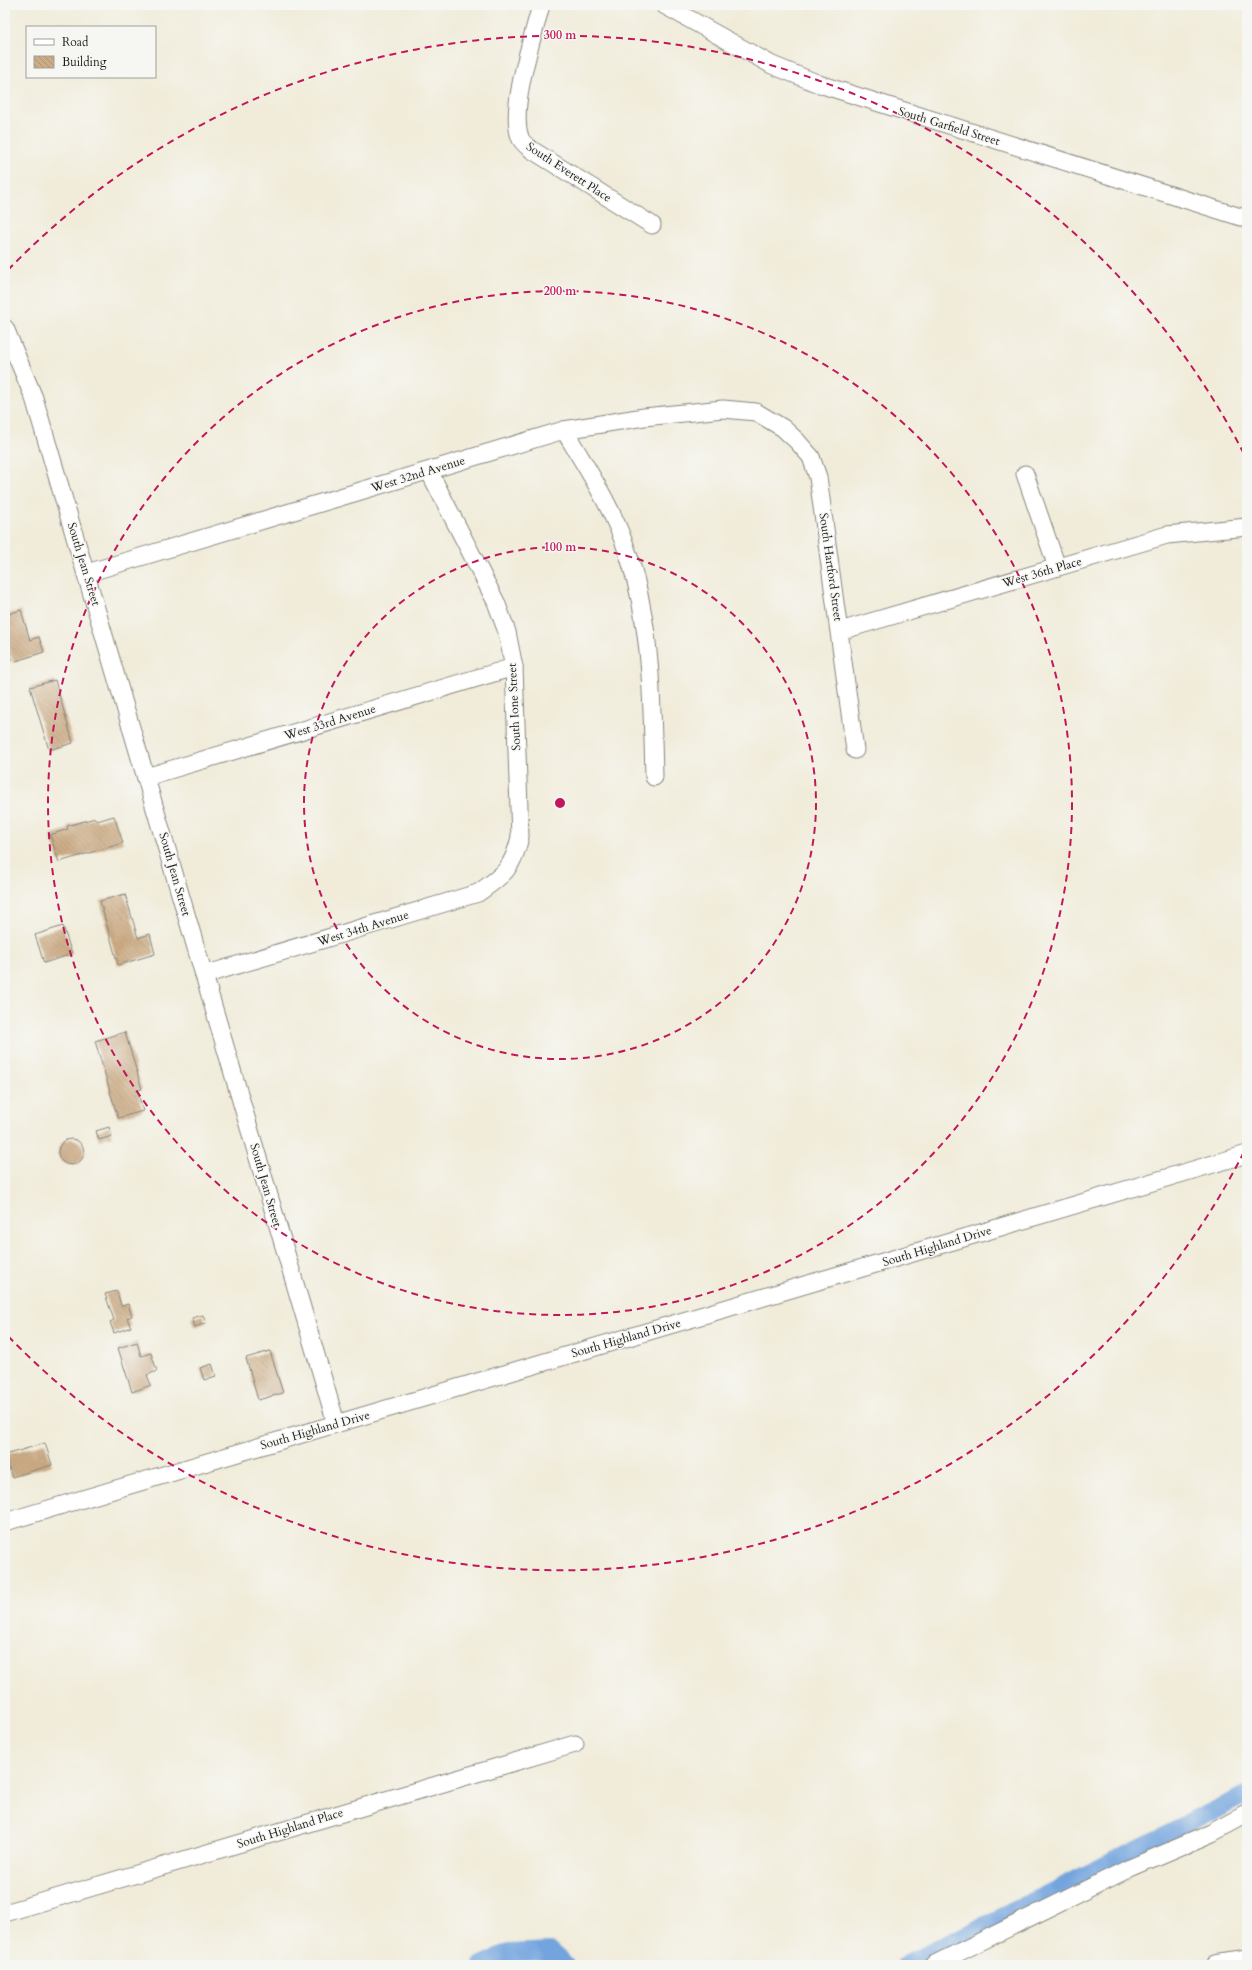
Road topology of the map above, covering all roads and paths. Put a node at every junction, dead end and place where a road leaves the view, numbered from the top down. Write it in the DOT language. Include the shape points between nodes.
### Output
graph roads {
  1 [pos="541,5"];
  2 [pos="664,5"];
  3 [pos="1247,219"];
  4 [pos="652,225"];
  5 [pos="5,328"];
  6 [pos="756,412"];
  7 [pos="564,430"];
  8 [pos="429,471"];
  9 [pos="1025,474"];
  10 [pos="1247,527"];
  11 [pos="1057,567"];
  12 [pos="87,573"];
  13 [pos="840,631"];
  14 [pos="514,667"];
  15 [pos="855,750"];
  16 [pos="146,777"];
  17 [pos="654,777"];
  18 [pos="512,863"];
  19 [pos="204,975"];
  20 [pos="1247,1154"];
  21 [pos="336,1423"];
  22 [pos="5,1522"];
  23 [pos="575,1744"];
  24 [pos="1247,1814"];
  25 [pos="5,1913"];
  26 [pos="1247,1960"];
  27 [pos="933,1965"];
  28 [pos="1216,1965"];
  1 -- 4 [label="street, South Everett Place" via="517,104 520,139 532,150"];
  2 -- 3 [label="street, South Garfield Street" via="772,65 819,84"];
  5 -- 12 [label="street, South Jean Street" via="34,398"];
  6 -- 7 [label="street, West 32nd Avenue" via="723,409 644,417"];
  6 -- 13 [label="street, South Hartford Street" via="783,428 797,441 810,457 818,477"];
  7 -- 8 [label="street, West 32nd Avenue"];
  7 -- 17 [label="street" via="597,485 628,554 643,614 652,681"];
  8 -- 12 [label="street, West 32nd Avenue"];
  8 -- 14 [label="street, South Ione Street" via="496,602 507,632"];
  9 -- 11 [label="street"];
  10 -- 11 [label="street, West 36th Place" via="1167,535"];
  11 -- 13 [label="street, West 36th Place"];
  12 -- 16 [label="street, South Jean Street"];
  13 -- 15 [label="street, South Hartford Street"];
  14 -- 16 [label="street, West 33rd Avenue"];
  14 -- 18 [label="street, South Ione Street" via="520,837"];
  16 -- 19 [label="street, South Jean Street"];
  18 -- 19 [label="street, West 34th Avenue" via="497,880 478,893"];
  19 -- 21 [label="street, South Jean Street"];
  20 -- 21 [label="street, South Highland Drive"];
  21 -- 22 [label="street, South Highland Drive"];
  23 -- 25 [label="street, South Highland Place"];
  24 -- 27 [label="street" via="1212,1833 1130,1868"];
  26 -- 28 [label="street"];
}
